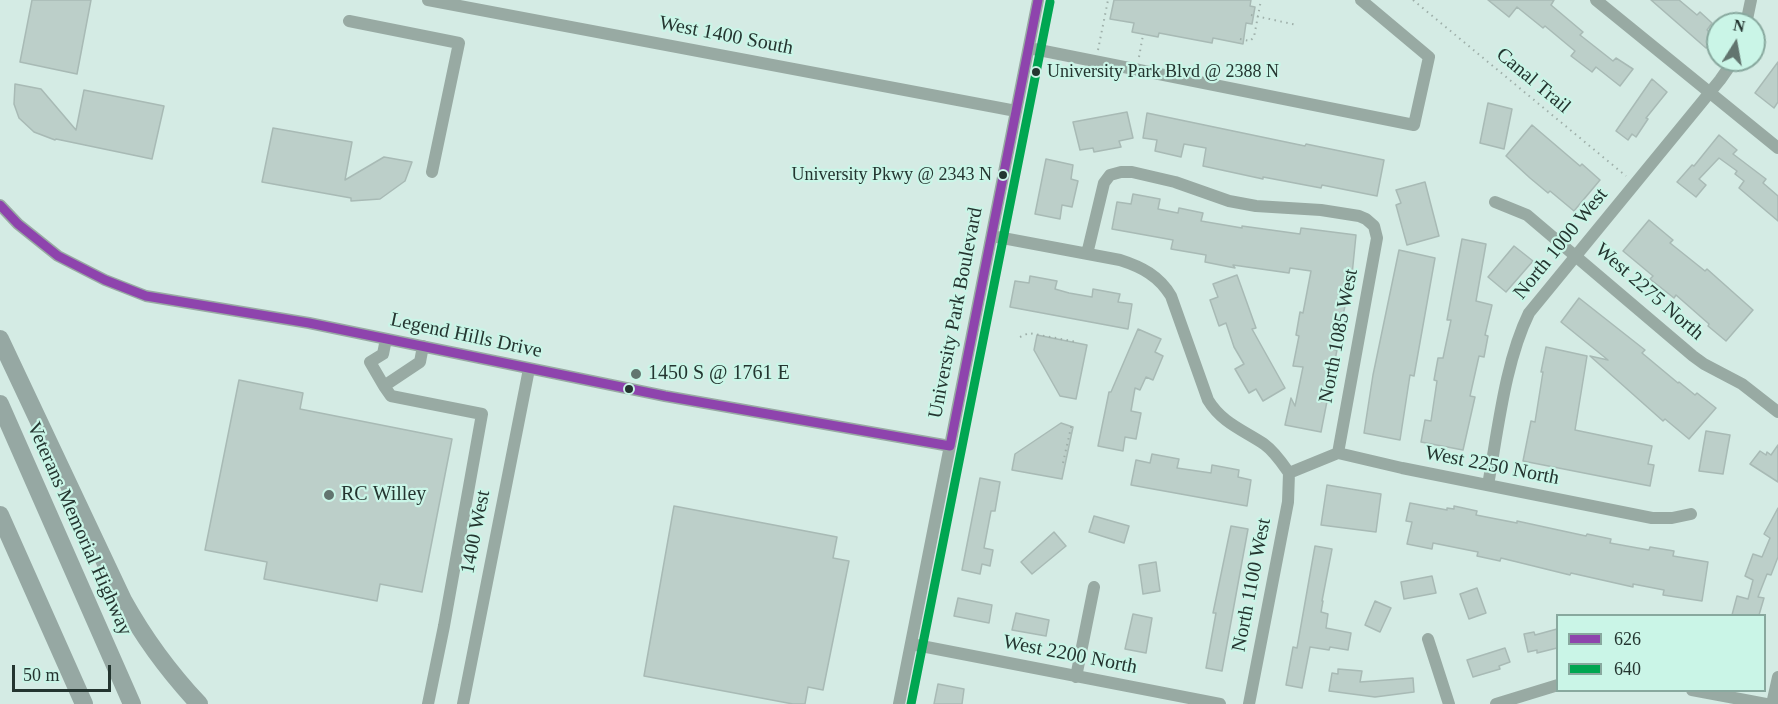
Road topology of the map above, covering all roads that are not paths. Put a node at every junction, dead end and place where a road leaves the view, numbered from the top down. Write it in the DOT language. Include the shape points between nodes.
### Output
graph roads {
  1 [pos="428,0"];
  2 [pos="1038,0"];
  3 [pos="1361,0"];
  4 [pos="1596,0"];
  5 [pos="349,21"];
  6 [pos="1029,48"];
  7 [pos="1725,72"];
  8 [pos="1710,92"];
  9 [pos="1016,111"];
  10 [pos="1778,148"];
  11 [pos="432,172"];
  12 [pos="1495,202"];
  13 [pos="0,205"];
  14 [pos="992,236"];
  15 [pos="1087,254"];
  16 [pos="1576,255"];
  17 [pos="0,339"];
  18 [pos="386,339"];
  19 [pos="423,346"];
  20 [pos="529,369"];
  21 [pos="384,386"];
  22 [pos="0,405"];
  23 [pos="1778,412"];
  24 [pos="950,447"];
  25 [pos="1338,453"];
  26 [pos="1289,473"];
  27 [pos="1488,484"];
  28 [pos="1691,514"];
  29 [pos="0,515"];
  30 [pos="1094,587"];
  31 [pos="1428,639"];
  32 [pos="911,644"];
  33 [pos="1076,677"];
  34 [pos="1778,677"];
  35 [pos="1556,685"];
  36 [pos="1703,692"];
  37 [pos="84,704"];
  38 [pos="132,704"];
  39 [pos="199,704"];
  40 [pos="428,704"];
  41 [pos="463,704"];
  42 [pos="899,704"];
  43 [pos="1220,704"];
  44 [pos="1249,704"];
  45 [pos="1449,704"];
  46 [pos="1496,704"];
  47 [pos="1766,704"];
  48 [pos="1772,704"];
  1 -- 9 [label="street, West 1400 South"];
  2 -- 6 [label="street, University Park Boulevard"];
  3 -- 6 [label="street" via="1429,57 1414,125"];
  4 -- 8 [label="street"];
  5 -- 11 [label="street" via="459,43"];
  6 -- 9 [label="street, University Park Boulevard"];
  7 -- 8 [label="street, North 1000 West"];
  8 -- 10 [label="street"];
  8 -- 16 [label="street, North 1000 West"];
  9 -- 14 [label="street, University Park Boulevard"];
  12 -- 16 [label="street, West 2275 North" via="1527,215"];
  13 -- 18 [label="street, Legend Hills Drive" via="58,256 146,296"];
  14 -- 15 [label="street"];
  14 -- 24 [label="street, University Park Boulevard"];
  15 -- 25 [label="street, North 1085 West" via="1104,183 1110,175 1121,171 1174,182 1229,201 1321,210 1366,219 1374,226 1377,238"];
  15 -- 26 [label="street" via="1137,265 1164,285 1214,410 1237,430 1265,445"];
  16 -- 23 [label="street, West 2275 North" via="1693,356 1742,384"];
  16 -- 27 [label="street, North 1000 West" via="1529,313 1520,332"];
  17 -- 39 [label="highway" via="123,600 160,657"];
  18 -- 19 [label="street, Legend Hills Drive"];
  18 -- 21 [label="street" via="382,354 370,362"];
  19 -- 20 [label="street, Legend Hills Drive"];
  19 -- 21 [label="street" via="420,362"];
  20 -- 24 [label="street, Legend Hills Drive"];
  20 -- 41 [label="street, 1400 West"];
  21 -- 40 [label="street" via="391,396 482,414"];
  22 -- 38 [label="highway, Veterans Memorial Highway"];
  24 -- 32 [label="street, University Park Boulevard"];
  25 -- 26 [label="street"];
  25 -- 27 [label="street, West 2250 North"];
  26 -- 44 [label="street, North 1100 West" via="1288,502"];
  27 -- 28 [label="street, West 2250 North" via="1652,518"];
  29 -- 37 [label="highway"];
  30 -- 33 [label="street"];
  31 -- 45 [label="street"];
  32 -- 33 [label="street, West 2200 North"];
  32 -- 42 [label="street, University Park Boulevard"];
  33 -- 43 [label="street, West 2200 North"];
  34 -- 48 [label="street"];
  35 -- 46 [label="street"];
  36 -- 47 [label="street"];
}
